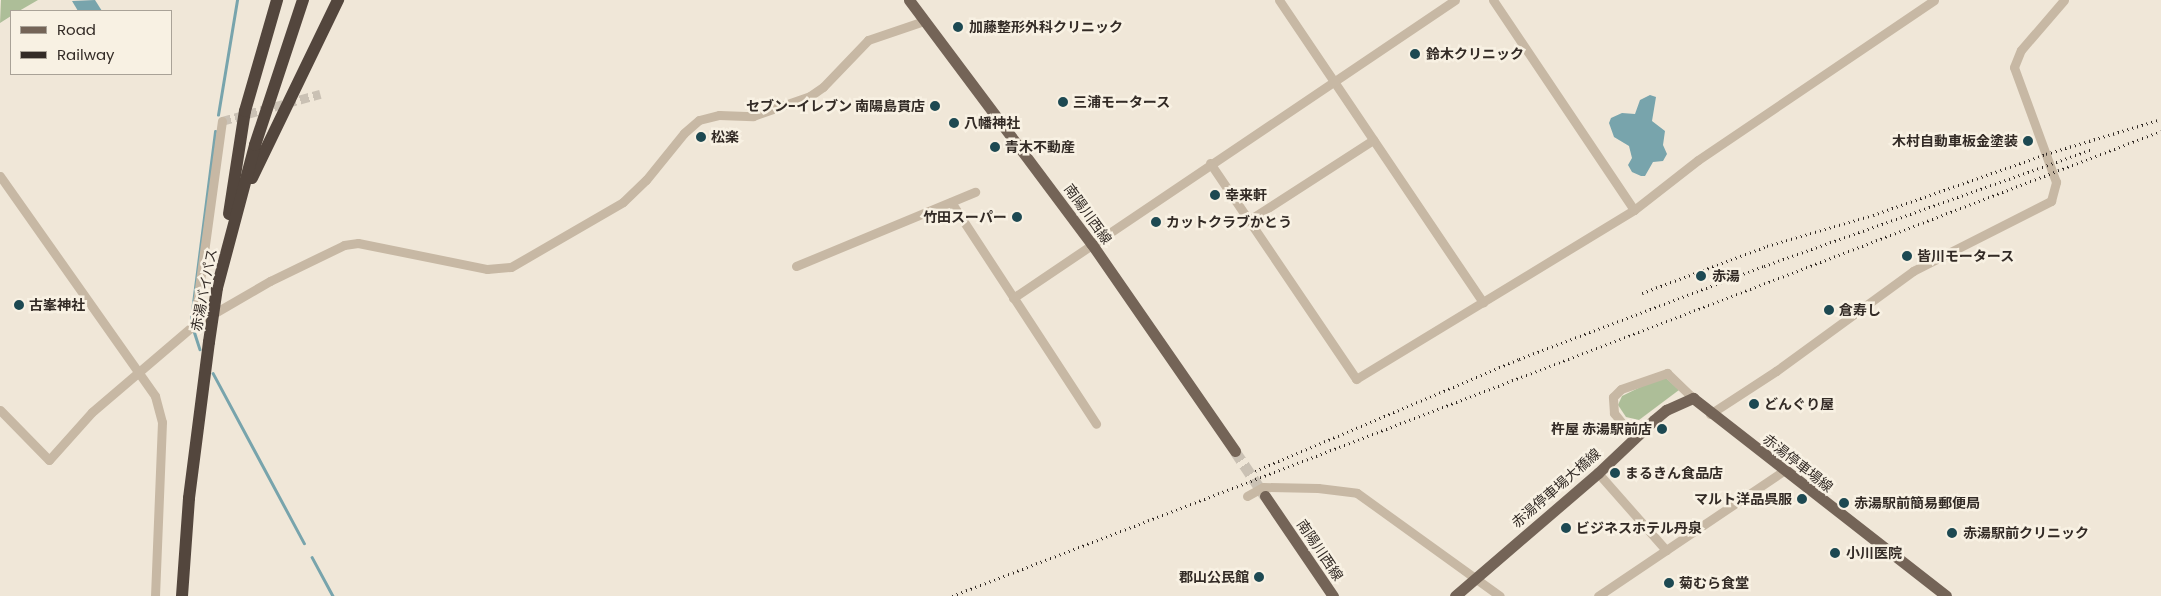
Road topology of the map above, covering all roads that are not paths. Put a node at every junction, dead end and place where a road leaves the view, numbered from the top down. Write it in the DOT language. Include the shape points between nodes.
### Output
graph roads {
  1 [pos="277,0"];
  2 [pos="303,0"];
  3 [pos="338,0"];
  4 [pos="909,0"];
  5 [pos="1279,0"];
  6 [pos="1455,0"];
  7 [pos="1493,0"];
  8 [pos="1934,0"];
  9 [pos="2064,0"];
  10 [pos="924,21"];
  11 [pos="1334,81"];
  12 [pos="222,121"];
  13 [pos="1373,140"];
  14 [pos="1210,163"];
  15 [pos="0,176"];
  16 [pos="4,190"];
  17 [pos="975,192"];
  18 [pos="951,202"];
  19 [pos="237,210"];
  20 [pos="1634,210"];
  21 [pos="1249,220"];
  22 [pos="1091,243"];
  23 [pos="796,266"];
  24 [pos="218,288"];
  25 [pos="1012,298"];
  26 [pos="1484,303"];
  27 [pos="194,325"];
  28 [pos="138,369"];
  29 [pos="1693,398"];
  30 [pos="0,410"];
  31 [pos="1710,414"];
  32 [pos="1096,424"];
  33 [pos="1642,432"];
  34 [pos="1235,451"];
  35 [pos="1783,471"];
  36 [pos="1598,473"];
  37 [pos="1247,496"];
  38 [pos="1265,496"];
  39 [pos="1666,550"];
  40 [pos="1476,577"];
  41 [pos="155,596"];
  42 [pos="182,596"];
  43 [pos="1333,596"];
  44 [pos="1454,596"];
  45 [pos="1500,596"];
  46 [pos="1598,596"];
  47 [pos="1946,596"];
  1 -- 24 [label="highway" via="245,111"];
  2 -- 19 [label="highway, 赤湯バイパス" via="262,121"];
  3 -- 19 [label="highway"];
  4 -- 10 [label="main road, 南陽川西線"];
  5 -- 11 [label="street"];
  6 -- 11 [label="street"];
  7 -- 20 [label="street"];
  8 -- 20 [label="street" via="1698,160"];
  9 -- 31 [label="street" via="2021,50 2014,67 2056,182 2051,201 1913,271 1776,371"];
  10 -- 22 [label="main road, 南陽川西線"];
  10 -- 27 [label="street" via="868,40 823,87 810,96 753,116 720,115 699,120 623,202 520,263 487,269 358,244 344,245 270,281"];
  11 -- 13 [label="street"];
  11 -- 14 [label="street"];
  12 -- 27 [label="street"];
  13 -- 21 [label="street"];
  13 -- 26 [label="street"];
  14 -- 21 [label="street"];
  14 -- 22 [label="street"];
  15 -- 16 [label="street"];
  16 -- 28 [label="street"];
  17 -- 18 [label="street"];
  18 -- 23 [label="street"];
  18 -- 25 [label="street"];
  19 -- 24 [label="highway, 赤湯バイパス"];
  20 -- 26 [label="street"];
  21 -- 26 [label="street" via="1356,379"];
  22 -- 25 [label="street"];
  22 -- 34 [label="main road, 南陽川西線"];
  24 -- 42 [label="highway, 赤湯バイパス, bridge" via="191,479"];
  25 -- 32 [label="street"];
  27 -- 28 [label="street"];
  28 -- 30 [label="street" via="92,412 49,460"];
  28 -- 41 [label="street" via="155,396 162,422"];
  29 -- 31 [label="main road, 赤湯停車場線"];
  29 -- 33 [label="main road, 赤湯停車場大橋線" via="1678,404"];
  29 -- 33 [label="street" via="1667,373 1622,389 1613,398 1614,413 1622,423"];
  31 -- 35 [label="main road, 赤湯停車場線"];
  33 -- 36 [label="main road, 赤湯停車場大橋線"];
  35 -- 39 [label="street"];
  35 -- 47 [label="main road, 赤湯停車場線"];
  36 -- 39 [label="street"];
  36 -- 40 [label="main road, 赤湯停車場大橋線"];
  37 -- 40 [label="street" via="1263,487 1318,488 1357,493"];
  38 -- 43 [label="main road, 南陽川西線"];
  39 -- 46 [label="street"];
  40 -- 44 [label="main road, 赤湯停車場大橋線"];
  40 -- 45 [label="street"];
}
